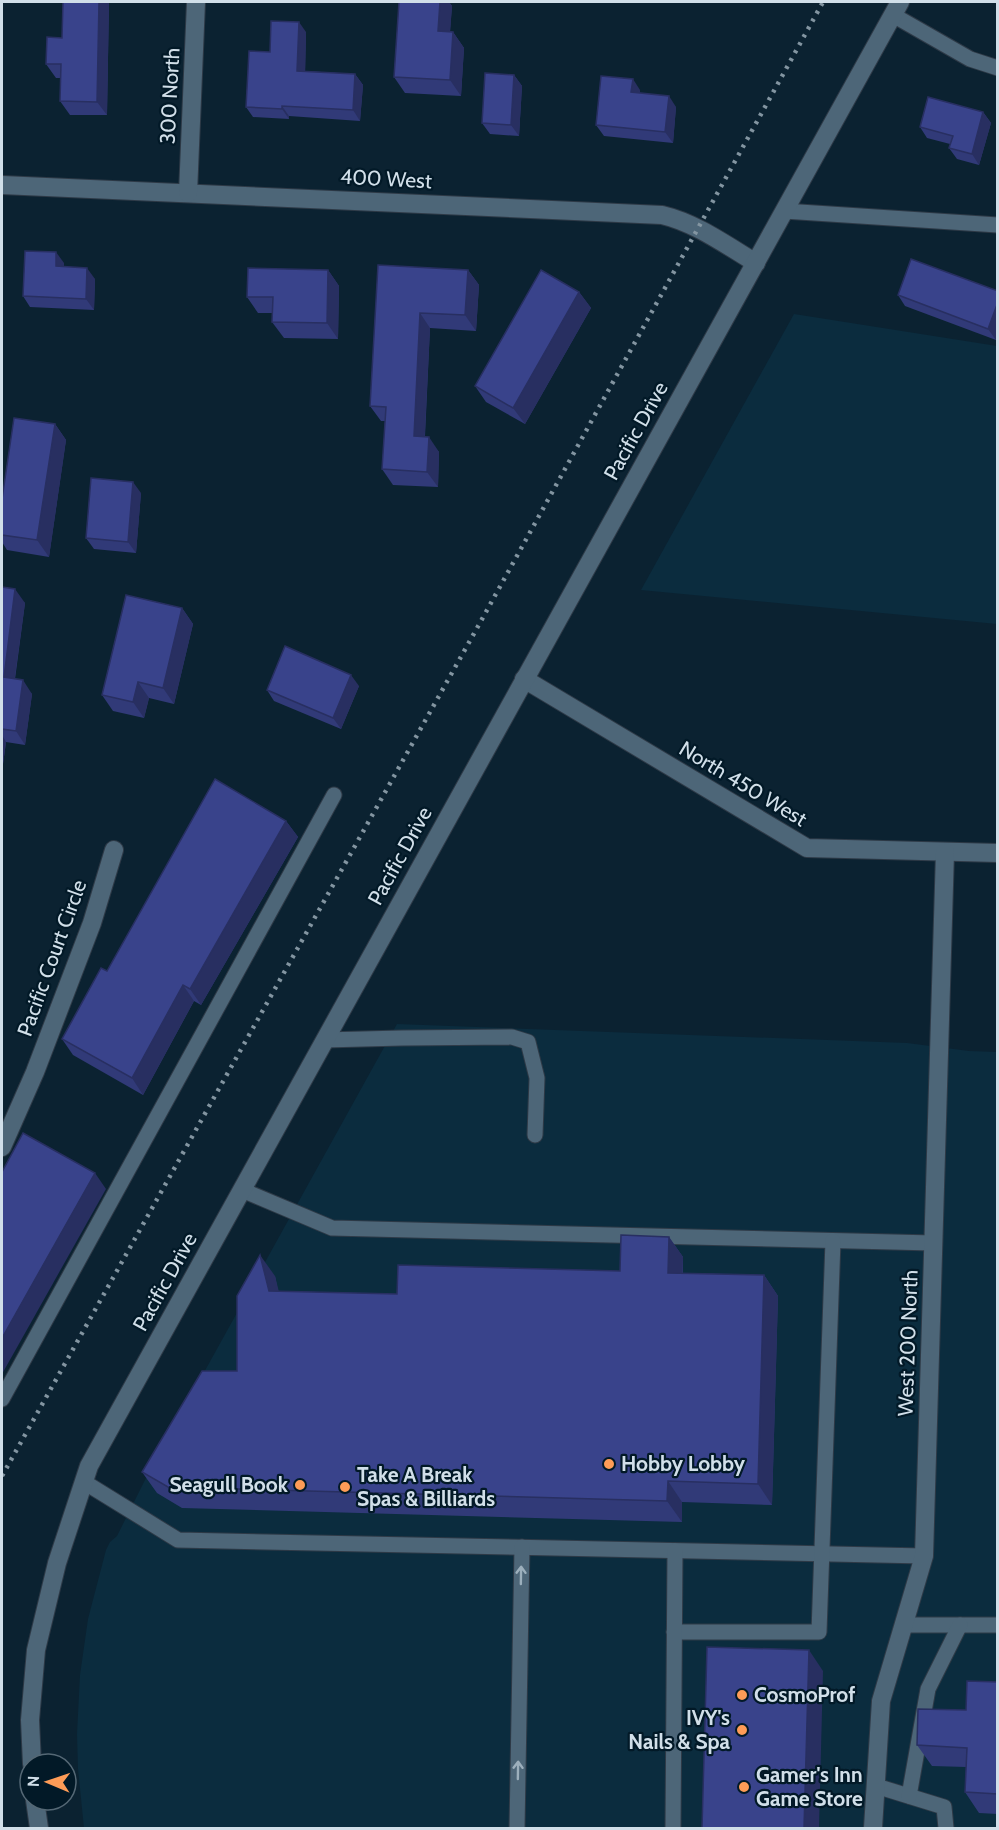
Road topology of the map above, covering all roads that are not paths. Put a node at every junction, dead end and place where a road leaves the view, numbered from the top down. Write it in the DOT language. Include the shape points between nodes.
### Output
graph roads {
  1 [pos="196,2"];
  2 [pos="896,8"];
  3 [pos="998,68"];
  4 [pos="2,185"];
  5 [pos="188,193"];
  6 [pos="784,211"];
  7 [pos="998,225"];
  8 [pos="756,263"];
  9 [pos="524,679"];
  10 [pos="334,795"];
  11 [pos="114,850"];
  12 [pos="945,852"];
  13 [pos="998,853"];
  14 [pos="324,1040"];
  15 [pos="535,1135"];
  16 [pos="2,1147"];
  17 [pos="242,1190"];
  18 [pos="833,1241"];
  19 [pos="933,1244"];
  20 [pos="2,1399"];
  21 [pos="84,1482"];
  22 [pos="522,1547"];
  23 [pos="675,1551"];
  24 [pos="821,1554"];
  25 [pos="924,1556"];
  26 [pos="904,1625"];
  27 [pos="960,1625"];
  28 [pos="998,1625"];
  29 [pos="674,1632"];
  30 [pos="31,1752"];
  31 [pos="876,1786"];
  32 [pos="909,1796"];
  33 [pos="37,1812"];
  34 [pos="39,1828"];
  35 [pos="517,1828"];
  36 [pos="673,1828"];
  37 [pos="873,1828"];
  38 [pos="946,1828"];
  1 -- 5 [label="street, 300 North"];
  2 -- 3 [label="lane" via="970,59"];
  2 -- 6 [label="street, Pacific Drive"];
  4 -- 5 [label="street, 400 West"];
  5 -- 8 [label="street, 400 West" via="662,215 697,228"];
  6 -- 7 [label="lane"];
  6 -- 8 [label="street, Pacific Drive"];
  8 -- 9 [label="street, Pacific Drive"];
  9 -- 12 [label="street, North 450 West" via="807,848"];
  9 -- 14 [label="street, Pacific Drive"];
  10 -- 20 [label="lane"];
  11 -- 16 [label="street, Pacific Court Circle" via="80,955"];
  12 -- 13 [label="street, North 450 West"];
  12 -- 19 [label="street, West 200 North"];
  14 -- 15 [label="lane" via="512,1037 528,1042 537,1078"];
  14 -- 17 [label="street, Pacific Drive"];
  17 -- 18 [label="lane" via="332,1228"];
  17 -- 21 [label="street, Pacific Drive" via="89,1466"];
  18 -- 19 [label="lane"];
  18 -- 24 [label="lane"];
  19 -- 25 [label="street, West 200 North"];
  21 -- 22 [label="lane" via="178,1540"];
  21 -- 30 [label="street, Pacific Drive" via="57,1563 36,1650"];
  22 -- 23 [label="lane"];
  35 -- 22 [label="lane, one-way"];
  23 -- 24 [label="lane"];
  23 -- 29 [label="lane"];
  24 -- 25 [label="lane"];
  24 -- 29 [label="lane" via="819,1632"];
  25 -- 26 [label="street, West 200 North"];
  26 -- 27 [label="lane"];
  26 -- 31 [label="street, West 200 North" via="881,1701"];
  27 -- 28 [label="lane"];
  27 -- 32 [label="lane" via="928,1689"];
  29 -- 36 [label="lane"];
  31 -- 32 [label="lane"];
  31 -- 37 [label="street, West 200 North"];
  32 -- 38 [label="lane" via="944,1807"];
  33 -- 34 [label="street"];
}
